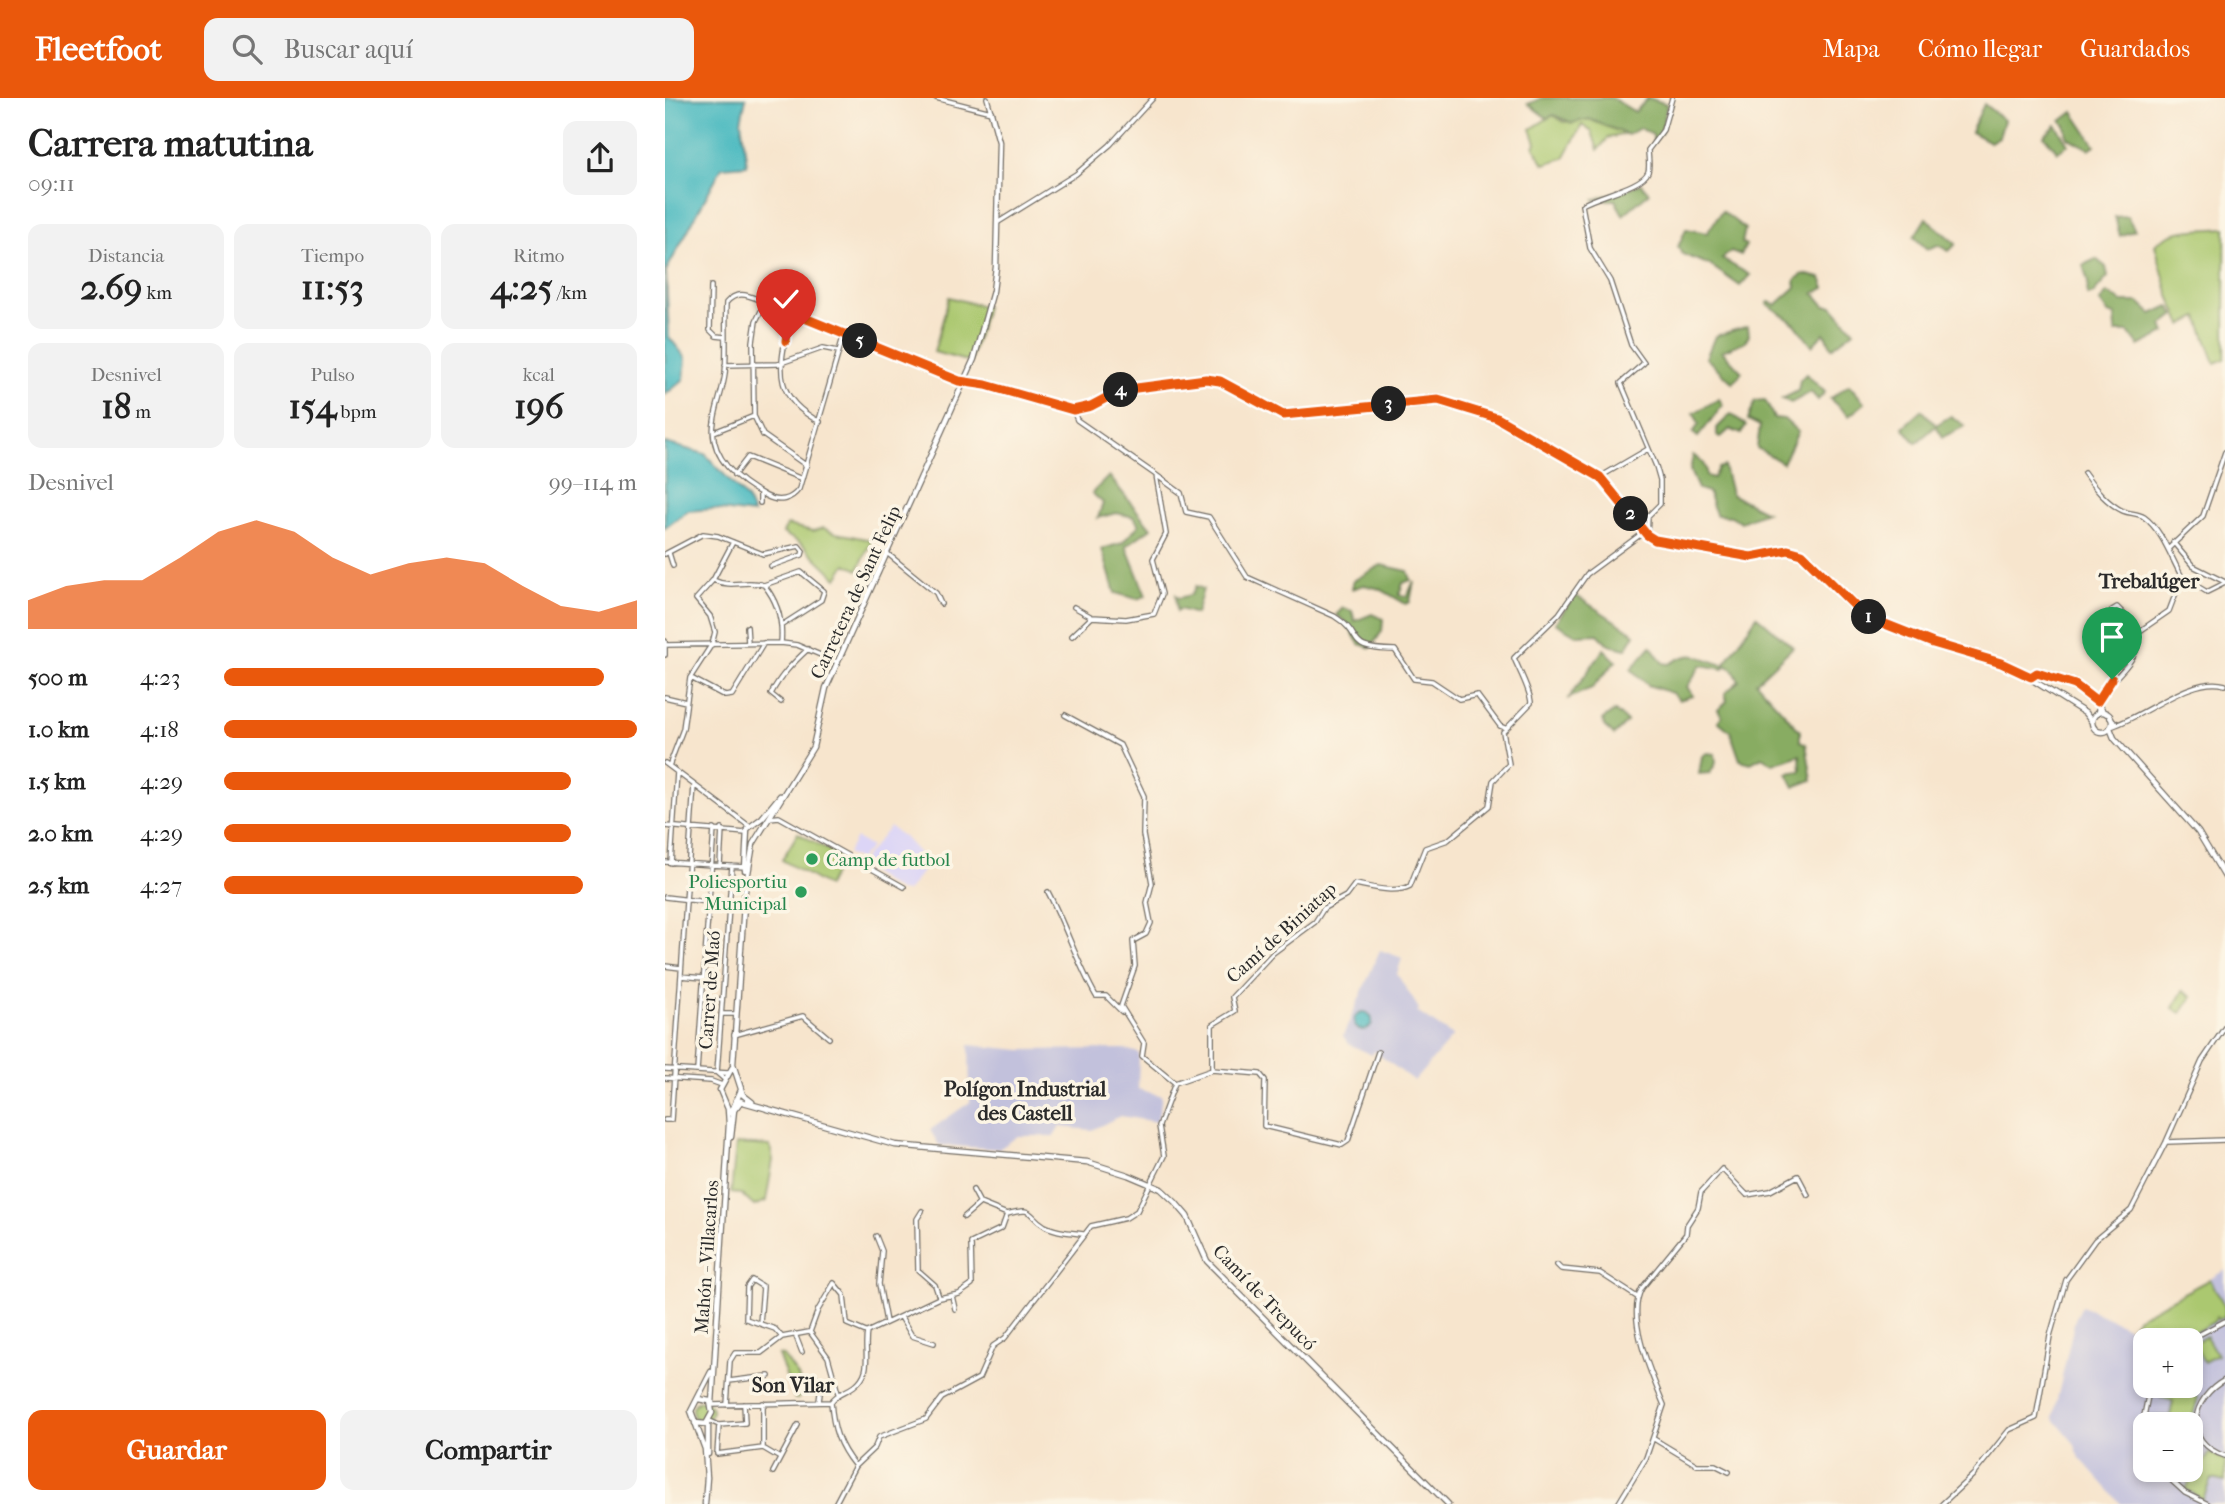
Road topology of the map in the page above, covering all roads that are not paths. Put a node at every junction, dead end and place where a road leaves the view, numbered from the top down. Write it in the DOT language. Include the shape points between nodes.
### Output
graph roads {
  1 [pos="936,98"];
  2 [pos="987,98"];
  3 [pos="1153,98"];
  4 [pos="1672,98"];
  5 [pos="991,112"];
  6 [pos="996,224"];
  7 [pos="711,286"];
  8 [pos="765,302"];
  9 [pos="790,312"];
  10 [pos="844,334"];
  11 [pos="725,337"];
  12 [pos="838,351"];
  13 [pos="782,363"];
  14 [pos="725,365"];
  15 [pos="752,365"];
  16 [pos="966,383"];
  17 [pos="1073,410"];
  18 [pos="754,416"];
  19 [pos="820,422"];
  20 [pos="714,432"];
  21 [pos="1648,449"];
  22 [pos="2225,452"];
  23 [pos="807,466"];
  24 [pos="2223,469"];
  25 [pos="2084,473"];
  26 [pos="733,475"];
  27 [pos="1156,475"];
  28 [pos="1600,477"];
  29 [pos="803,479"];
  30 [pos="760,493"];
  31 [pos="760,503"];
  32 [pos="1646,533"];
  33 [pos="733,542"];
  34 [pos="2173,542"];
  35 [pos="2168,549"];
  36 [pos="667,553"];
  37 [pos="888,554"];
  38 [pos="673,566"];
  39 [pos="771,566"];
  40 [pos="2182,577"];
  41 [pos="713,580"];
  42 [pos="2225,582"];
  43 [pos="764,585"];
  44 [pos="941,604"];
  45 [pos="1074,607"];
  46 [pos="2112,610"];
  47 [pos="1092,617"];
  48 [pos="782,625"];
  49 [pos="747,627"];
  50 [pos="1072,636"];
  51 [pos="2136,637"];
  52 [pos="666,643"];
  53 [pos="748,643"];
  54 [pos="764,643"];
  55 [pos="781,643"];
  56 [pos="712,644"];
  57 [pos="808,649"];
  58 [pos="665,655"];
  59 [pos="837,662"];
  60 [pos="690,677"];
  61 [pos="2031,677"];
  62 [pos="2225,685"];
  63 [pos="665,697"];
  64 [pos="685,702"];
  65 [pos="781,702"];
  66 [pos="2099,702"];
  67 [pos="2085,713"];
  68 [pos="2106,713"];
  69 [pos="2096,714"];
  70 [pos="1065,715"];
  71 [pos="2110,718"];
  72 [pos="2092,722"];
  73 [pos="2120,725"];
  74 [pos="2110,727"];
  75 [pos="1505,728"];
  76 [pos="2102,732"];
  77 [pos="2114,738"];
  78 [pos="666,763"];
  79 [pos="677,772"];
  80 [pos="694,785"];
  81 [pos="789,785"];
  82 [pos="768,820"];
  83 [pos="752,825"];
  84 [pos="665,826"];
  85 [pos="674,826"];
  86 [pos="691,827"];
  87 [pos="714,829"];
  88 [pos="722,829"];
  89 [pos="761,830"];
  90 [pos="748,836"];
  91 [pos="755,840"];
  92 [pos="665,862"];
  93 [pos="671,863"];
  94 [pos="689,864"];
  95 [pos="711,865"];
  96 [pos="720,865"];
  97 [pos="732,866"];
  98 [pos="745,867"];
  99 [pos="2225,877"];
  100 [pos="904,887"];
  101 [pos="745,891"];
  102 [pos="1048,892"];
  103 [pos="665,897"];
  104 [pos="686,899"];
  105 [pos="708,902"];
  106 [pos="665,966"];
  107 [pos="681,968"];
  108 [pos="681,976"];
  109 [pos="703,978"];
  110 [pos="702,999"];
  111 [pos="722,1000"];
  112 [pos="1122,1012"];
  113 [pos="721,1014"];
  114 [pos="736,1014"];
  115 [pos="2225,1027"];
  116 [pos="734,1035"];
  117 [pos="829,1038"];
  118 [pos="1378,1052"];
  119 [pos="733,1064"];
  120 [pos="665,1069"];
  121 [pos="674,1070"];
  122 [pos="1212,1070"];
  123 [pos="697,1071"];
  124 [pos="730,1072"];
  125 [pos="716,1073"];
  126 [pos="665,1078"];
  127 [pos="674,1079"];
  128 [pos="725,1082"];
  129 [pos="739,1083"];
  130 [pos="1175,1083"];
  131 [pos="741,1090"];
  132 [pos="721,1095"];
  133 [pos="737,1100"];
  134 [pos="757,1104"];
  135 [pos="668,1120"];
  136 [pos="729,1124"];
  137 [pos="2225,1140"];
  138 [pos="2166,1142"];
  139 [pos="727,1155"];
  140 [pos="1149,1182"];
  141 [pos="973,1191"];
  142 [pos="1808,1195"];
  143 [pos="980,1203"];
  144 [pos="922,1211"];
  145 [pos="1007,1214"];
  146 [pos="964,1217"];
  147 [pos="1084,1234"];
  148 [pos="876,1236"];
  149 [pos="1556,1265"];
  150 [pos="952,1296"];
  151 [pos="1637,1297"];
  152 [pos="939,1298"];
  153 [pos="955,1309"];
  154 [pos="901,1317"];
  155 [pos="2225,1321"];
  156 [pos="886,1322"];
  157 [pos="760,1323"];
  158 [pos="810,1332"];
  159 [pos="867,1332"];
  160 [pos="2203,1333"];
  161 [pos="795,1334"];
  162 [pos="782,1337"];
  163 [pos="934,1343"];
  164 [pos="801,1352"];
  165 [pos="714,1361"];
  166 [pos="815,1375"];
  167 [pos="769,1376"];
  168 [pos="2225,1380"];
  169 [pos="729,1381"];
  170 [pos="838,1393"];
  171 [pos="697,1399"];
  172 [pos="819,1401"];
  173 [pos="831,1402"];
  174 [pos="763,1403"];
  175 [pos="744,1404"];
  176 [pos="712,1405"];
  177 [pos="727,1405"];
  178 [pos="693,1420"];
  179 [pos="709,1422"];
  180 [pos="719,1425"];
  181 [pos="798,1425"];
  182 [pos="1654,1439"];
  183 [pos="708,1444"];
  184 [pos="763,1448"];
  185 [pos="2225,1456"];
  186 [pos="780,1458"];
  187 [pos="855,1466"];
  188 [pos="773,1472"];
  189 [pos="1729,1472"];
  190 [pos="707,1478"];
  191 [pos="2173,1482"];
  192 [pos="705,1504"];
  193 [pos="835,1504"];
  194 [pos="1448,1504"];
  195 [pos="1618,1504"];
  196 [pos="1941,1504"];
  197 [pos="2208,1504"];
  1 -- 5 [label="street"];
  2 -- 5 [label="street"];
  3 -- 6 [label="street" via="1076,174"];
  4 -- 21 [label="street" via="1663,130 1648,149 1648,171 1641,183 1582,205 1590,247 1610,281 1631,345 1644,363 1621,383"];
  5 -- 6 [label="main road, Carretera de Sant Felip" via="999,142"];
  6 -- 16 [label="main road, Carretera de Sant Felip" via="993,291"];
  7 -- 11 [label="street" via="710,330 716,337"];
  8 -- 9 [label="street"];
  8 -- 11 [label="street" via="733,295 726,303"];
  8 -- 15 [label="street" via="756,321"];
  9 -- 10 [label="street"];
  9 -- 13 [label="street"];
  10 -- 12 [label="street"];
  10 -- 16 [label="street"];
  11 -- 14 [label="street"];
  12 -- 13 [label="street" via="823,348"];
  12 -- 19 [label="street"];
  13 -- 15 [label="street"];
  13 -- 19 [label="street" via="784,392"];
  14 -- 15 [label="street"];
  14 -- 20 [label="street"];
  15 -- 18 [label="street"];
  16 -- 17 [label="main road"];
  16 -- 37 [label="main road, Carretera de Sant Felip"];
  17 -- 27 [label="street" via="1077,420"];
  17 -- 28 [label="main road" via="1121,390 1206,379 1220,381 1283,415 1438,400 1514,426"];
  18 -- 20 [label="street"];
  18 -- 23 [label="street" via="763,435"];
  19 -- 23 [label="street"];
  20 -- 26 [label="street" via="721,457"];
  21 -- 28 [label="street"];
  21 -- 32 [label="street" via="1662,494 1648,516"];
  22 -- 24 [label="street"];
  23 -- 29 [label="street"];
  24 -- 34 [label="street" via="2203,516"];
  25 -- 35 [label="street" via="2113,504 2143,516"];
  26 -- 29 [label="street" via="748,457"];
  26 -- 30 [label="street"];
  27 -- 47 [label="street" via="1166,524 1153,559 1162,594 1159,608 1148,617"];
  27 -- 75 [label="street" via="1181,493 1186,512 1209,517 1247,577 1344,622 1366,649 1395,650 1414,679 1432,681 1459,699 1478,695"];
  28 -- 32 [label="main road"];
  29 -- 30 [label="street" via="794,496 780,501"];
  30 -- 31 [label="street"];
  32 -- 61 [label="main road" via="1662,542 1751,557 1794,550 1865,616"];
  32 -- 75 [label="street" via="1587,574 1559,614 1514,659 1531,702"];
  33 -- 36 [label="street" via="703,534"];
  33 -- 39 [label="street" via="763,554 799,546 803,551"];
  33 -- 41 [label="street"];
  34 -- 35 [label="street"];
  34 -- 42 [label="street" via="2193,566"];
  35 -- 40 [label="street"];
  36 -- 38 [label="street"];
  37 -- 44 [label="street" via="936,593"];
  37 -- 59 [label="main road, Carretera de Sant Felip"];
  40 -- 42 [label="street" via="2207,592"];
  40 -- 51 [label="street" via="2169,611 2139,630"];
  41 -- 43 [label="street" via="726,586"];
  41 -- 56 [label="street" via="696,599 715,625"];
  43 -- 48 [label="street"];
  43 -- 48 [label="street" via="801,572 824,591 821,600"];
  45 -- 47 [label="street"];
  46 -- 51 [label="street" via="2117,607 2124,614 2129,635"];
  47 -- 50 [label="street"];
  48 -- 55 [label="street"];
  49 -- 53 [label="street"];
  51 -- 66 [label="street" via="2136,652"];
  52 -- 56 [label="street"];
  52 -- 58 [label="street"];
  53 -- 54 [label="street"];
  53 -- 56 [label="street"];
  54 -- 55 [label="street"];
  54 -- 60 [label="street" via="732,695 725,696"];
  55 -- 57 [label="street"];
  56 -- 60 [label="street"];
  57 -- 59 [label="street"];
  57 -- 65 [label="street" via="775,686 771,694"];
  59 -- 81 [label="main road, Carretera de Sant Felip" via="824,695 813,747"];
  60 -- 64 [label="street"];
  61 -- 66 [label="street" via="2037,673 2070,682"];
  61 -- 67 [label="main road"];
  62 -- 73 [label="street" via="2196,687"];
  63 -- 64 [label="street"];
  64 -- 78 [label="street" via="683,729 673,757"];
  66 -- 68 [label="street"];
  66 -- 69 [label="street"];
  67 -- 69 [label="main road"];
  67 -- 72 [label="main road"];
  68 -- 69 [label="main road"];
  68 -- 71 [label="main road"];
  69 -- 72 [label="main road"];
  70 -- 112 [label="street" via="1120,745 1144,796 1151,923 1146,934 1133,941 1135,965 1120,1001"];
  71 -- 73 [label="street"];
  71 -- 74 [label="main road"];
  72 -- 76 [label="main road"];
  73 -- 74 [label="street"];
  74 -- 76 [label="main road"];
  74 -- 77 [label="main road"];
  75 -- 122 [label="street, Camí de Biniatap" via="1509,764 1493,781 1489,806 1448,840 1425,848 1410,886 1377,889 1355,884 1273,953 1232,997 1235,1011 1212,1025"];
  76 -- 77 [label="main road"];
  77 -- 99 [label="main road" via="2186,818"];
  78 -- 79 [label="street"];
  79 -- 80 [label="street"];
  79 -- 85 [label="street"];
  80 -- 83 [label="street"];
  80 -- 86 [label="street"];
  81 -- 82 [label="main road, Carretera de Sant Felip"];
  81 -- 83 [label="main road"];
  82 -- 89 [label="main road, Carretera de Sant Felip"];
  82 -- 100 [label="street" via="779,817"];
  83 -- 89 [label="main road"];
  83 -- 90 [label="main road"];
  84 -- 85 [label="street"];
  85 -- 86 [label="street"];
  85 -- 93 [label="street"];
  86 -- 87 [label="street"];
  86 -- 94 [label="street"];
  87 -- 88 [label="street"];
  87 -- 95 [label="street"];
  88 -- 90 [label="street"];
  88 -- 96 [label="street"];
  89 -- 91 [label="main road, Carretera de Sant Felip"];
  90 -- 91 [label="main road"];
  90 -- 98 [label="main road"];
  91 -- 101 [label="main road, Carretera de Sant Felip"];
  92 -- 93 [label="street"];
  93 -- 94 [label="street"];
  94 -- 95 [label="street"];
  94 -- 104 [label="street"];
  95 -- 96 [label="street"];
  95 -- 105 [label="street"];
  96 -- 97 [label="street"];
  97 -- 98 [label="street"];
  97 -- 111 [label="street, Carrer de Maó"];
  98 -- 101 [label="main road"];
  101 -- 114 [label="main road"];
  102 -- 112 [label="street" via="1096,996 1106,996"];
  103 -- 104 [label="street"];
  104 -- 105 [label="street"];
  104 -- 107 [label="street"];
  105 -- 109 [label="street"];
  106 -- 107 [label="street"];
  107 -- 108 [label="street"];
  108 -- 109 [label="street"];
  108 -- 121 [label="street"];
  109 -- 110 [label="street"];
  110 -- 111 [label="street"];
  110 -- 123 [label="street"];
  111 -- 113 [label="street, Carrer de Maó"];
  112 -- 130 [label="street" via="1144,1043 1142,1056"];
  113 -- 114 [label="street"];
  113 -- 125 [label="street, Carrer de Maó"];
  114 -- 116 [label="main road"];
  115 -- 138 [label="street" via="2202,1060"];
  116 -- 117 [label="street" via="803,1016"];
  116 -- 119 [label="main road"];
  118 -- 122 [label="street" via="1348,1141 1342,1145 1268,1129 1263,1123 1264,1076"];
  119 -- 124 [label="main road"];
  119 -- 129 [label="main road"];
  120 -- 121 [label="street"];
  121 -- 123 [label="street"];
  121 -- 127 [label="street"];
  122 -- 130 [label="street"];
  123 -- 125 [label="street"];
  124 -- 125 [label="street"];
  124 -- 128 [label="main road"];
  125 -- 128 [label="street"];
  126 -- 127 [label="street"];
  127 -- 128 [label="street"];
  127 -- 135 [label="street"];
  128 -- 129 [label="main road"];
  128 -- 132 [label="main road"];
  129 -- 131 [label="main road"];
  130 -- 140 [label="street" via="1160,1126 1164,1156"];
  131 -- 133 [label="main road"];
  131 -- 134 [label="main road"];
  132 -- 133 [label="main road"];
  132 -- 136 [label="main road, Mahón - Villacarlos"];
  133 -- 134 [label="main road, Camí de Trepucó"];
  133 -- 136 [label="main road, Mahón - Villacarlos"];
  133 -- 139 [label="main road, Mahón - Villacarlos"];
  134 -- 140 [label="main road, Camí de Trepucó" via="895,1145 1087,1162"];
  136 -- 139 [label="main road, Mahón - Villacarlos"];
  137 -- 138 [label="street"];
  138 -- 196 [label="street" via="2131,1210 2095,1240 2066,1280 2050,1335 2036,1418 2009,1430 1973,1475"];
  139 -- 165 [label="main road, Mahón - Villacarlos"];
  140 -- 147 [label="street" via="1132,1215 1091,1226"];
  140 -- 194 [label="main road, Camí de Trepucó" via="1183,1210 1207,1261"];
  141 -- 143 [label="street"];
  142 -- 151 [label="street" via="1798,1176 1770,1191 1747,1195 1722,1168 1701,1192 1686,1234"];
  143 -- 145 [label="street"];
  143 -- 146 [label="street"];
  144 -- 152 [label="street" via="917,1219 918,1270 935,1285"];
  145 -- 147 [label="street" via="1025,1209 1042,1224"];
  145 -- 150 [label="street" via="1002,1228 971,1243 972,1286"];
  147 -- 187 [label="street" via="1005,1338 993,1346 979,1378 942,1398 926,1419 883,1433"];
  148 -- 156 [label="street" via="883,1251 879,1284"];
  149 -- 151 [label="street" via="1600,1273"];
  150 -- 152 [label="street"];
  150 -- 153 [label="street"];
  151 -- 182 [label="street" via="1640,1336 1653,1385 1664,1405"];
  152 -- 154 [label="street"];
  154 -- 156 [label="street"];
  154 -- 163 [label="street" via="912,1335"];
  155 -- 160 [label="street"];
  156 -- 159 [label="street"];
  157 -- 157 [label="street" via="744,1314 752,1280 763,1287"];
  157 -- 162 [label="street"];
  158 -- 159 [label="street" via="834,1283 843,1295 847,1324"];
  158 -- 161 [label="street"];
  158 -- 170 [label="street" via="828,1357"];
  159 -- 170 [label="street" via="865,1373 854,1386"];
  161 -- 162 [label="street"];
  161 -- 164 [label="street"];
  162 -- 169 [label="street" via="761,1353 735,1353"];
  165 -- 171 [label="main road"];
  165 -- 176 [label="main road, Mahón - Villacarlos"];
  166 -- 172 [label="street" via="821,1386"];
  167 -- 169 [label="street"];
  168 -- 185 [label="street" via="2205,1394 2196,1423 2203,1441"];
  169 -- 177 [label="street"];
  170 -- 173 [label="street"];
  171 -- 176 [label="main road"];
  171 -- 178 [label="main road"];
  172 -- 173 [label="street"];
  172 -- 174 [label="street"];
  173 -- 187 [label="street" via="832,1426"];
  174 -- 175 [label="street"];
  174 -- 184 [label="street"];
  175 -- 177 [label="street"];
  175 -- 180 [label="street" via="745,1423"];
  176 -- 177 [label="street"];
  176 -- 179 [label="main road"];
  178 -- 179 [label="main road" via="698,1425"];
  178 -- 190 [label="main road" via="705,1449"];
  179 -- 180 [label="street"];
  179 -- 183 [label="main road"];
  180 -- 183 [label="street"];
  180 -- 184 [label="street" via="717,1454"];
  181 -- 186 [label="street"];
  182 -- 189 [label="street" via="1697,1465 1715,1465"];
  182 -- 195 [label="street" via="1638,1476"];
  183 -- 190 [label="main road"];
  184 -- 186 [label="street"];
  186 -- 188 [label="street"];
  187 -- 193 [label="street"];
  190 -- 192 [label="main road"];
  191 -- 197 [label="street"];
}
